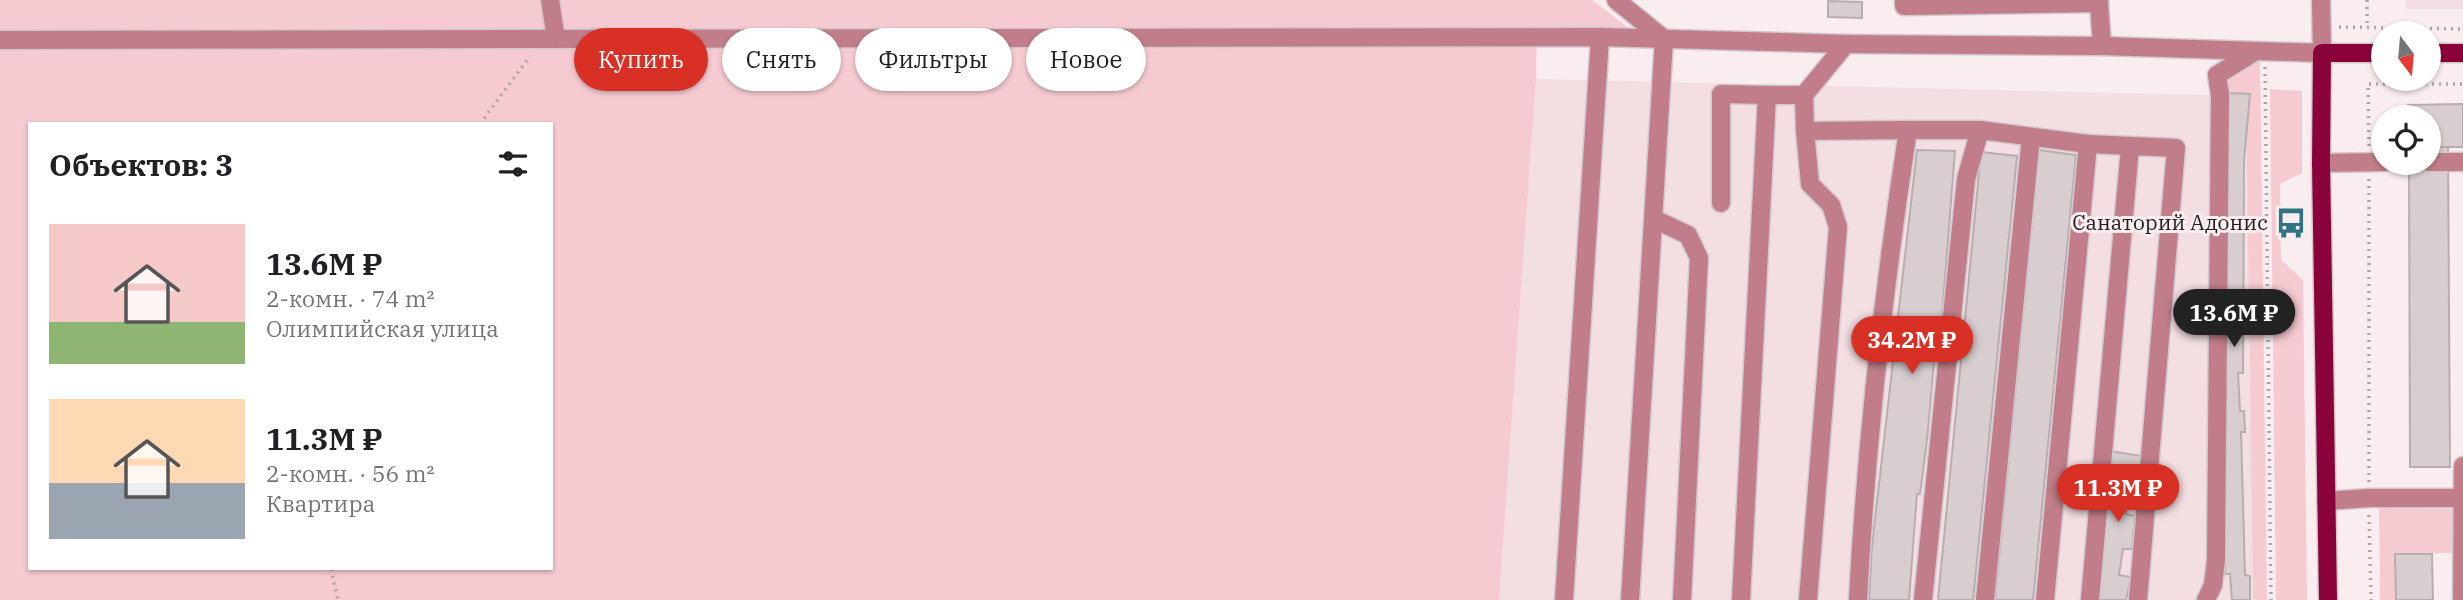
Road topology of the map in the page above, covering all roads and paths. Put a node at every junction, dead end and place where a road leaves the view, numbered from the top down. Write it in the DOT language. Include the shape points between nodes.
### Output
graph roads {
  1 [pos="550,0"];
  2 [pos="1616,0"];
  3 [pos="1904,0"];
  4 [pos="2321,0"];
  5 [pos="2367,0"];
  6 [pos="2099,1"];
  7 [pos="2322,27"];
  8 [pos="2367,28"];
  9 [pos="2463,29"];
  10 [pos="1600,37"];
  11 [pos="549,39"];
  12 [pos="1664,39"];
  13 [pos="0,40"];
  14 [pos="1846,44"];
  15 [pos="2102,46"];
  16 [pos="2259,52"];
  17 [pos="2322,53"];
  18 [pos="2371,53"];
  19 [pos="2441,53"];
  20 [pos="2463,53"];
  21 [pos="2463,84"];
  22 [pos="1767,95"];
  23 [pos="1804,95"];
  24 [pos="2371,113"];
  25 [pos="482,122"];
  26 [pos="1980,130"];
  27 [pos="1805,131"];
  28 [pos="1908,131"];
  29 [pos="2031,137"];
  30 [pos="2088,144"];
  31 [pos="2130,147"];
  32 [pos="2371,162"];
  33 [pos="2441,162"];
  34 [pos="2463,162"];
  35 [pos="2321,163"];
  36 [pos="2376,175"];
  37 [pos="1721,204"];
  38 [pos="1654,219"];
  39 [pos="2463,466"];
  40 [pos="2369,498"];
  41 [pos="2462,498"];
  42 [pos="2326,501"];
  43 [pos="331,570"];
  44 [pos="2212,595"];
  45 [pos="338,600"];
  46 [pos="1564,600"];
  47 [pos="1630,600"];
  48 [pos="1682,600"];
  49 [pos="1741,600"];
  50 [pos="1808,600"];
  51 [pos="1858,600"];
  52 [pos="1923,600"];
  53 [pos="1985,600"];
  54 [pos="2045,600"];
  55 [pos="2090,600"];
  56 [pos="2138,600"];
  57 [pos="2272,600"];
  58 [pos="2328,600"];
  59 [pos="2371,600"];
  60 [pos="2462,600"];
  1 -- 11 [label="street"];
  2 -- 12 [label="street"];
  3 -- 6 [label="street" via="1904,6"];
  4 -- 7 [label="street"];
  5 -- 8 [label="path"];
  6 -- 15 [label="street"];
  7 -- 8 [label="path"];
  7 -- 17 [label="street"];
  8 -- 9 [label="path"];
  10 -- 11 [label="street"];
  10 -- 12 [label="street"];
  10 -- 46 [label="street"];
  11 -- 13 [label="street"];
  11 -- 25 [label="path"];
  12 -- 14 [label="street"];
  12 -- 38 [label="street"];
  14 -- 15 [label="street"];
  14 -- 23 [label="street"];
  15 -- 16 [label="street"];
  16 -- 17 [label="street"];
  16 -- 44 [label="street" via="2217,75 2216,560"];
  16 -- 57 [label="path"];
  17 -- 18 [label="main road"];
  17 -- 35 [label="main road"];
  19 -- 20 [label="main road"];
  21 -- 24 [label="path" via="2368,84"];
  22 -- 23 [label="street"];
  22 -- 37 [label="street" via="1721,94"];
  22 -- 49 [label="street"];
  23 -- 27 [label="street"];
  26 -- 28 [label="street"];
  26 -- 29 [label="street"];
  26 -- 52 [label="street" via="1966,179"];
  27 -- 28 [label="street"];
  27 -- 50 [label="street" via="1810,184 1831,205 1838,227"];
  28 -- 51 [label="street" via="1863,495"];
  29 -- 30 [label="street"];
  29 -- 53 [label="street"];
  30 -- 31 [label="street"];
  30 -- 54 [label="street"];
  31 -- 55 [label="street"];
  31 -- 56 [label="street" via="2176,148"];
  32 -- 35 [label="street"];
  33 -- 34 [label="street"];
  35 -- 42 [label="main road"];
  36 -- 40 [label="path"];
  38 -- 47 [label="street"];
  38 -- 48 [label="street" via="1688,235 1699,258"];
  39 -- 41 [label="street"];
  40 -- 41 [label="street"];
  40 -- 42 [label="street"];
  40 -- 59 [label="path"];
  41 -- 60 [label="street"];
  42 -- 58 [label="main road"];
  43 -- 45 [label="path"];
}
